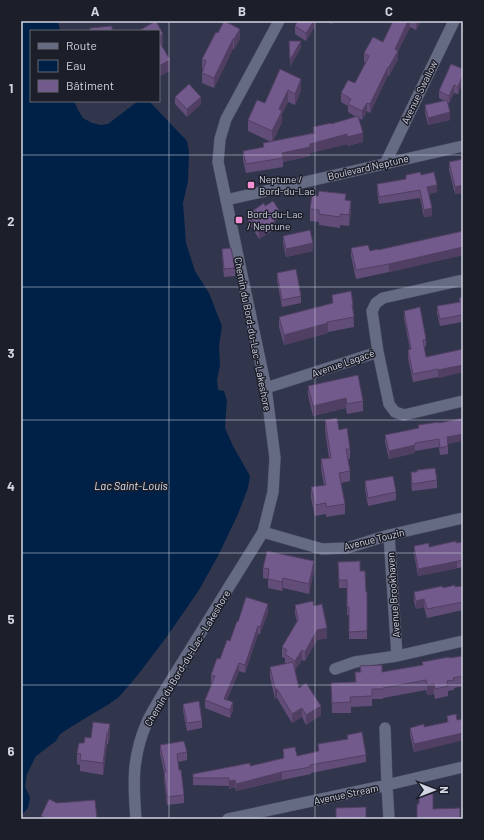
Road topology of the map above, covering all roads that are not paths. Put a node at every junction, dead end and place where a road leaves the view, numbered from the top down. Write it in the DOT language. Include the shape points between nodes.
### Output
graph roads {
  1 [pos="279,21"];
  2 [pos="454,21"];
  3 [pos="463,146"];
  4 [pos="385,164"];
  5 [pos="226,200"];
  6 [pos="463,280"];
  7 [pos="378,352"];
  8 [pos="266,388"];
  9 [pos="463,401"];
  10 [pos="463,518"];
  11 [pos="262,532"];
  12 [pos="389,535"];
  13 [pos="463,641"];
  14 [pos="397,656"];
  15 [pos="336,669"];
  16 [pos="385,728"];
  17 [pos="463,767"];
  18 [pos="387,785"];
  19 [pos="268,815"];
  20 [pos="136,819"];
  21 [pos="228,819"];
  22 [pos="389,819"];
  1 -- 5 [label="street, Chemin du Bord-du-Lac - Lakeshore" via="226,119 220,139 218,162"];
  2 -- 4 [label="street, Avenue Swallow"];
  3 -- 4 [label="street, Boulevard Neptune"];
  4 -- 5 [label="street, Boulevard Neptune"];
  5 -- 8 [label="street, Chemin du Bord-du-Lac - Lakeshore"];
  6 -- 7 [label="street, Avenue Lagacé" via="383,298 376,303 372,311"];
  7 -- 8 [label="street, Avenue Lagacé"];
  7 -- 9 [label="street" via="389,404 395,412 404,415"];
  8 -- 11 [label="street, Chemin du Bord-du-Lac - Lakeshore" via="275,458 273,492"];
  10 -- 12 [label="street, Avenue Touzin"];
  11 -- 12 [label="street, Avenue Touzin" via="322,549 346,548"];
  11 -- 20 [label="street, Chemin du Bord-du-Lac - Lakeshore" via="148,720 136,755"];
  12 -- 14 [label="street, Avenue Brookhaven"];
  13 -- 14 [label="street"];
  14 -- 15 [label="street" via="355,662"];
  16 -- 18 [label="street"];
  17 -- 18 [label="street, Avenue Stream"];
  18 -- 19 [label="street, Avenue Stream"];
  18 -- 22 [label="street"];
  19 -- 21 [label="street, Avenue Stream"];
}
